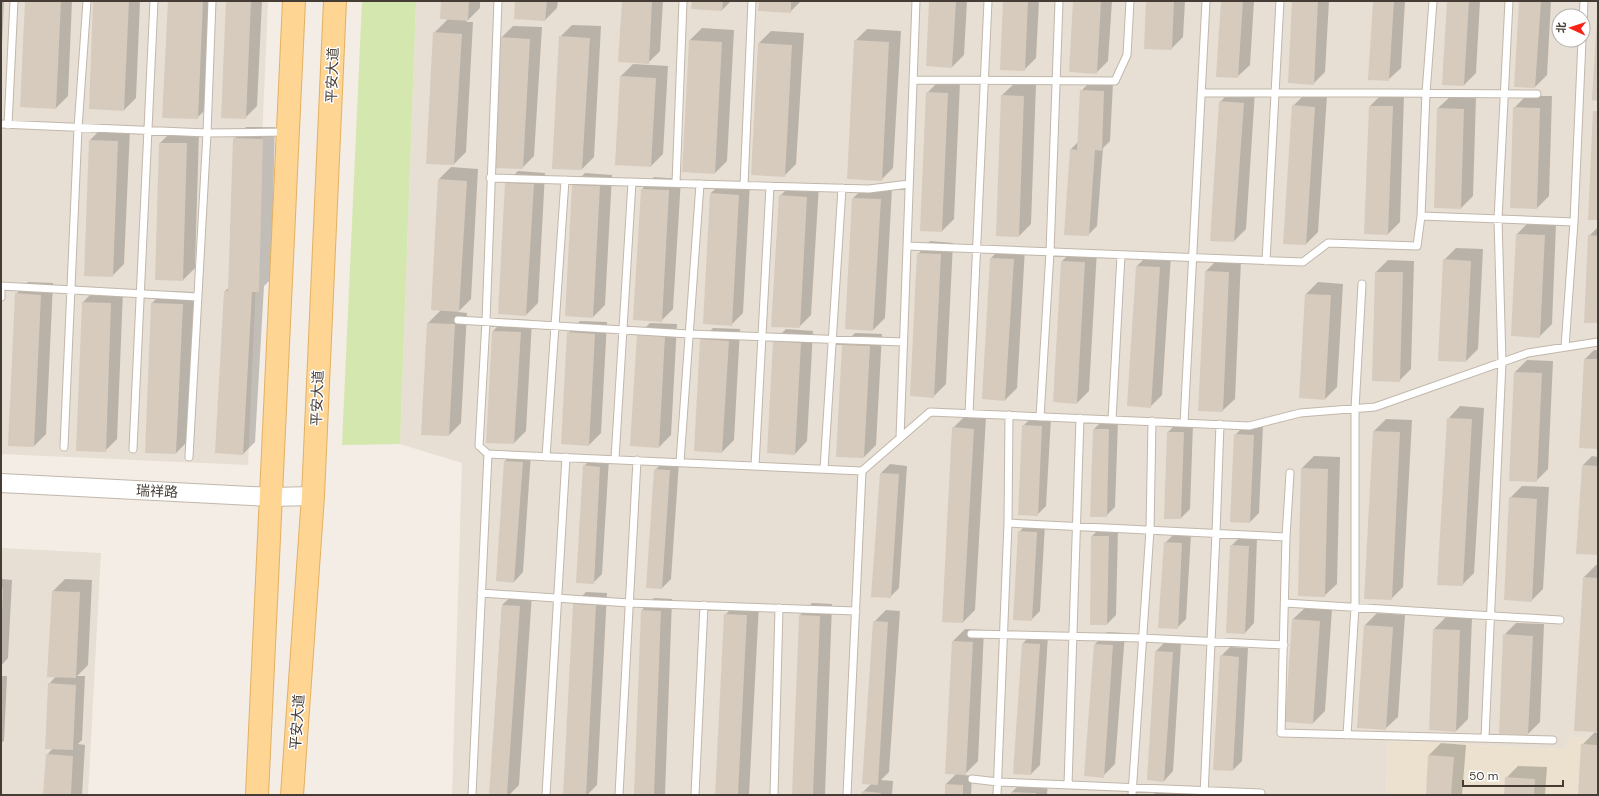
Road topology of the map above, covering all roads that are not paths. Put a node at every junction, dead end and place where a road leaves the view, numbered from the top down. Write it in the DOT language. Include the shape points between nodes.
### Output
graph roads {
  1 [pos="14,1"];
  2 [pos="87,1"];
  3 [pos="154,1"];
  4 [pos="212,1"];
  5 [pos="294,1"];
  6 [pos="335,1"];
  7 [pos="498,1"];
  8 [pos="683,1"];
  9 [pos="752,1"];
  10 [pos="916,1"];
  11 [pos="988,1"];
  12 [pos="1059,1"];
  13 [pos="1130,1"];
  14 [pos="1206,1"];
  15 [pos="1280,1"];
  16 [pos="1433,1"];
  17 [pos="1509,1"];
  18 [pos="1582,48"];
  19 [pos="913,80"];
  20 [pos="984,80"];
  21 [pos="1056,81"];
  22 [pos="1201,93"];
  23 [pos="1275,93"];
  24 [pos="1426,93"];
  25 [pos="1505,94"];
  26 [pos="1537,94"];
  27 [pos="4,124"];
  28 [pos="78,128"];
  29 [pos="149,132"];
  30 [pos="288,132"];
  31 [pos="207,133"];
  32 [pos="490,178"];
  33 [pos="566,180"];
  34 [pos="632,182"];
  35 [pos="676,183"];
  36 [pos="700,184"];
  37 [pos="909,184"];
  38 [pos="744,186"];
  39 [pos="770,186"];
  40 [pos="842,188"];
  41 [pos="1421,216"];
  42 [pos="1498,219"];
  43 [pos="1574,222"];
  44 [pos="907,246"];
  45 [pos="976,249"];
  46 [pos="1050,252"];
  47 [pos="1121,255"];
  48 [pos="1191,258"];
  49 [pos="1266,261"];
  50 [pos="1362,284"];
  51 [pos="1,286"];
  52 [pos="71,291"];
  53 [pos="141,295"];
  54 [pos="1,297"];
  55 [pos="198,297"];
  56 [pos="458,320"];
  57 [pos="486,321"];
  58 [pos="555,325"];
  59 [pos="623,329"];
  60 [pos="689,334"];
  61 [pos="762,337"];
  62 [pos="832,338"];
  63 [pos="903,342"];
  64 [pos="1598,342"];
  65 [pos="1565,347"];
  66 [pos="1502,362"];
  67 [pos="1355,409"];
  68 [pos="969,413"];
  69 [pos="1009,415"];
  70 [pos="1040,416"];
  71 [pos="1080,418"];
  72 [pos="1112,420"];
  73 [pos="1152,421"];
  74 [pos="1184,423"];
  75 [pos="1220,424"];
  76 [pos="900,438"];
  77 [pos="64,447"];
  78 [pos="133,448"];
  79 [pos="488,454"];
  80 [pos="189,457"];
  81 [pos="546,457"];
  82 [pos="566,457"];
  83 [pos="615,459"];
  84 [pos="637,460"];
  85 [pos="680,462"];
  86 [pos="755,466"];
  87 [pos="824,469"];
  88 [pos="862,471"];
  89 [pos="1290,473"];
  90 [pos="1,483"];
  91 [pos="313,496"];
  92 [pos="271,497"];
  93 [pos="1008,523"];
  94 [pos="1077,526"];
  95 [pos="1150,530"];
  96 [pos="1216,533"];
  97 [pos="1286,537"];
  98 [pos="481,593"];
  99 [pos="558,598"];
  100 [pos="629,603"];
  101 [pos="1285,603"];
  102 [pos="704,605"];
  103 [pos="1355,607"];
  104 [pos="778,608"];
  105 [pos="856,610"];
  106 [pos="1492,616"];
  107 [pos="1560,620"];
  108 [pos="971,634"];
  109 [pos="1004,635"];
  110 [pos="1074,636"];
  111 [pos="1142,638"];
  112 [pos="1212,641"];
  113 [pos="1284,645"];
  114 [pos="1347,734"];
  115 [pos="1485,737"];
  116 [pos="1553,740"];
  117 [pos="972,779"];
  118 [pos="998,782"];
  119 [pos="1068,785"];
  120 [pos="1132,791"];
  121 [pos="1204,792"];
  122 [pos="1261,793"];
  123 [pos="257,795"];
  124 [pos="292,795"];
  125 [pos="472,795"];
  126 [pos="546,795"];
  127 [pos="619,795"];
  128 [pos="695,795"];
  129 [pos="774,795"];
  130 [pos="847,795"];
  131 [pos="997,795"];
  1 -- 27 [label="lane"];
  2 -- 28 [label="lane"];
  3 -- 29 [label="lane"];
  4 -- 31 [label="lane"];
  5 -- 30 [label="main road"];
  6 -- 91 [label="main road, 平安大道"];
  7 -- 32 [label="lane"];
  8 -- 35 [label="lane"];
  9 -- 38 [label="lane"];
  10 -- 19 [label="lane"];
  11 -- 20 [label="lane"];
  12 -- 21 [label="lane"];
  13 -- 21 [label="lane" via="1127,55 1116,81"];
  14 -- 22 [label="lane"];
  15 -- 23 [label="lane"];
  16 -- 24 [label="lane"];
  17 -- 25 [label="lane"];
  18 -- 43 [label="lane"];
  19 -- 20 [label="lane"];
  19 -- 37 [label="lane"];
  20 -- 21 [label="lane"];
  20 -- 45 [label="lane"];
  21 -- 46 [label="lane"];
  22 -- 23 [label="lane"];
  22 -- 48 [label="lane"];
  23 -- 24 [label="lane"];
  23 -- 49 [label="lane"];
  24 -- 25 [label="lane"];
  24 -- 41 [label="lane"];
  25 -- 26 [label="lane"];
  25 -- 42 [label="lane"];
  27 -- 28 [label="lane"];
  28 -- 29 [label="lane"];
  28 -- 52 [label="lane"];
  29 -- 31 [label="lane"];
  29 -- 53 [label="lane"];
  30 -- 31 [label="lane"];
  30 -- 92 [label="main road"];
  31 -- 55 [label="lane"];
  32 -- 33 [label="lane"];
  32 -- 57 [label="lane"];
  33 -- 34 [label="lane"];
  33 -- 58 [label="lane"];
  34 -- 35 [label="lane"];
  34 -- 59 [label="lane"];
  35 -- 36 [label="lane"];
  36 -- 38 [label="lane"];
  36 -- 60 [label="lane"];
  37 -- 40 [label="lane" via="869,189"];
  37 -- 44 [label="lane"];
  38 -- 39 [label="lane"];
  39 -- 40 [label="lane"];
  39 -- 61 [label="lane"];
  40 -- 62 [label="lane"];
  41 -- 42 [label="lane"];
  41 -- 49 [label="lane" via="1417,246 1328,244 1303,262"];
  42 -- 43 [label="lane"];
  42 -- 66 [label="lane"];
  43 -- 65 [label="lane"];
  44 -- 45 [label="lane"];
  44 -- 63 [label="lane"];
  45 -- 46 [label="lane"];
  45 -- 68 [label="lane"];
  46 -- 47 [label="lane"];
  46 -- 70 [label="lane"];
  47 -- 48 [label="lane"];
  47 -- 72 [label="lane"];
  48 -- 49 [label="lane"];
  48 -- 74 [label="lane"];
  50 -- 67 [label="lane"];
  51 -- 52 [label="lane"];
  51 -- 54 [label="lane"];
  52 -- 53 [label="lane"];
  52 -- 77 [label="lane"];
  53 -- 55 [label="lane"];
  53 -- 78 [label="lane"];
  55 -- 80 [label="lane"];
  56 -- 57 [label="lane"];
  57 -- 58 [label="lane"];
  57 -- 79 [label="lane" via="479,446"];
  58 -- 59 [label="lane"];
  58 -- 81 [label="lane"];
  59 -- 60 [label="lane"];
  59 -- 83 [label="lane"];
  60 -- 61 [label="lane"];
  60 -- 85 [label="lane"];
  61 -- 62 [label="lane"];
  61 -- 86 [label="lane"];
  62 -- 63 [label="lane"];
  62 -- 87 [label="lane"];
  63 -- 76 [label="lane"];
  64 -- 65 [label="lane"];
  65 -- 66 [label="lane" via="1528,353"];
  66 -- 67 [label="lane" via="1375,407"];
  66 -- 106 [label="lane"];
  67 -- 75 [label="lane" via="1300,413 1249,426"];
  67 -- 103 [label="lane"];
  68 -- 69 [label="lane"];
  68 -- 76 [label="lane" via="930,412"];
  69 -- 70 [label="lane"];
  69 -- 93 [label="lane"];
  70 -- 71 [label="lane"];
  71 -- 72 [label="lane"];
  71 -- 94 [label="lane"];
  72 -- 73 [label="lane"];
  73 -- 74 [label="lane"];
  73 -- 95 [label="lane"];
  74 -- 75 [label="lane"];
  75 -- 96 [label="lane"];
  76 -- 88 [label="lane"];
  79 -- 81 [label="lane"];
  79 -- 98 [label="lane"];
  81 -- 82 [label="lane"];
  82 -- 83 [label="lane"];
  82 -- 99 [label="lane"];
  83 -- 84 [label="lane"];
  84 -- 85 [label="lane"];
  84 -- 100 [label="lane"];
  85 -- 86 [label="lane"];
  86 -- 87 [label="lane"];
  87 -- 88 [label="lane"];
  88 -- 105 [label="lane"];
  89 -- 97 [label="lane"];
  90 -- 92 [label="street, 瑞祥路"];
  91 -- 92 [label="street, 瑞祥路"];
  91 -- 124 [label="main road, 平安大道"];
  92 -- 123 [label="main road"];
  93 -- 94 [label="lane"];
  93 -- 109 [label="lane"];
  94 -- 95 [label="lane"];
  94 -- 110 [label="lane"];
  95 -- 96 [label="lane"];
  95 -- 111 [label="lane"];
  96 -- 97 [label="lane"];
  96 -- 112 [label="lane"];
  97 -- 101 [label="lane"];
  98 -- 99 [label="lane"];
  98 -- 125 [label="lane"];
  99 -- 100 [label="lane"];
  99 -- 126 [label="lane"];
  100 -- 102 [label="lane"];
  100 -- 127 [label="lane"];
  101 -- 103 [label="lane"];
  101 -- 113 [label="lane"];
  102 -- 104 [label="lane"];
  102 -- 128 [label="lane"];
  103 -- 106 [label="lane"];
  103 -- 114 [label="lane"];
  104 -- 105 [label="lane"];
  104 -- 129 [label="lane"];
  105 -- 130 [label="lane"];
  106 -- 107 [label="lane"];
  106 -- 115 [label="lane"];
  108 -- 109 [label="lane"];
  109 -- 110 [label="lane"];
  109 -- 118 [label="lane"];
  110 -- 111 [label="lane"];
  110 -- 119 [label="lane"];
  111 -- 112 [label="lane"];
  111 -- 120 [label="lane"];
  112 -- 113 [label="lane"];
  112 -- 121 [label="lane"];
  113 -- 114 [label="lane" via="1281,733"];
  114 -- 115 [label="lane"];
  115 -- 116 [label="lane"];
  117 -- 118 [label="lane"];
  118 -- 119 [label="lane"];
  118 -- 131 [label="lane"];
  119 -- 120 [label="lane"];
  120 -- 121 [label="lane"];
  121 -- 122 [label="lane"];
}
